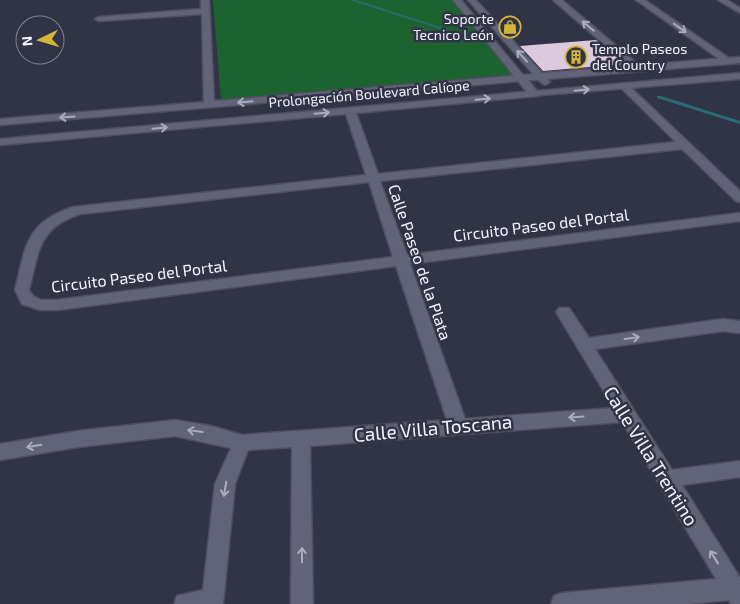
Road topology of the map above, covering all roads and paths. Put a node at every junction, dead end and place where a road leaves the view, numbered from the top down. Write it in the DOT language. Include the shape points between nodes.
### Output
graph roads {
  1 [pos="205,0"];
  2 [pos="457,0"];
  3 [pos="472,0"];
  4 [pos="558,0"];
  5 [pos="640,0"];
  6 [pos="722,0"];
  7 [pos="740,11"];
  8 [pos="205,12"];
  9 [pos="98,18"];
  10 [pos="740,60"];
  11 [pos="728,62"];
  12 [pos="638,69"];
  13 [pos="740,76"];
  14 [pos="541,77"];
  15 [pos="521,78"];
  16 [pos="625,87"];
  17 [pos="554,92"];
  18 [pos="534,94"];
  19 [pos="209,106"];
  20 [pos="350,110"];
  21 [pos="116,113"];
  22 [pos="0,122"];
  23 [pos="111,132"];
  24 [pos="0,142"];
  25 [pos="684,145"];
  26 [pos="373,180"];
  27 [pos="740,198"];
  28 [pos="740,217"];
  29 [pos="400,261"];
  30 [pos="564,312"];
  31 [pos="740,326"];
  32 [pos="584,345"];
  33 [pos="625,414"];
  34 [pos="458,425"];
  35 [pos="300,438"];
  36 [pos="242,443"];
  37 [pos="0,452"];
  38 [pos="740,469"];
  39 [pos="666,479"];
  40 [pos="737,593"];
  41 [pos="212,601"];
  42 [pos="185,604"];
  43 [pos="302,604"];
  44 [pos="562,604"];
  1 -- 8 [label="street"];
  2 -- 15 [label="street"];
  14 -- 3 [label="street, one-way"];
  12 -- 4 [label="street, one-way"];
  5 -- 11 [label="street, one-way"];
  6 -- 7 [label="street"];
  8 -- 9 [label="street"];
  8 -- 19 [label="street"];
  10 -- 11 [label="street, Prolongación Boulevard Calíope"];
  11 -- 12 [label="street, Prolongación Boulevard Calíope"];
  12 -- 14 [label="street, Prolongación Boulevard Calíope"];
  13 -- 16 [label="street, Prolongación Boulevard Calíope"];
  14 -- 15 [label="street, Prolongación Boulevard Calíope"];
  14 -- 17 [label="street"];
  15 -- 18 [label="street"];
  15 -- 19 [label="street, Prolongación Boulevard Calíope, one-way"];
  17 -- 16 [label="street, Prolongación Boulevard Calíope, one-way"];
  16 -- 25 [label="street"];
  17 -- 18 [label="street, Prolongación Boulevard Calíope"];
  20 -- 18 [label="street, Prolongación Boulevard Calíope, one-way"];
  19 -- 21 [label="street, Prolongación Boulevard Calíope"];
  23 -- 20 [label="street, Prolongación Boulevard Calíope, one-way"];
  20 -- 26 [label="street, Calle Paseo de la Plata"];
  21 -- 22 [label="street, Prolongación Boulevard Calíope, one-way"];
  21 -- 23 [label="street"];
  23 -- 24 [label="street, Prolongación Boulevard Calíope"];
  25 -- 26 [label="street, Circuito Paseo del Portal"];
  25 -- 27 [label="street"];
  26 -- 29 [label="street, Calle Paseo de la Plata"];
  26 -- 29 [label="street, Circuito Paseo del Portal" via="78,210 60,215 46,223 38,233 22,290 27,300 40,305 57,305"];
  28 -- 29 [label="street, Circuito Paseo del Portal"];
  29 -- 34 [label="street, Calle Paseo de la Plata"];
  30 -- 32 [label="street, Calle Villa Trentino"];
  32 -- 31 [label="street, one-way" via="723,325"];
  32 -- 33 [label="street, Calle Villa Trentino"];
  33 -- 34 [label="street, Calle Villa Toscana, one-way"];
  33 -- 39 [label="street, Calle Villa Trentino"];
  34 -- 35 [label="street, Calle Villa Toscana"];
  35 -- 36 [label="street, Calle Villa Toscana"];
  43 -- 35 [label="street, one-way"];
  36 -- 37 [label="street, one-way" via="175,428"];
  36 -- 41 [label="street, one-way" via="225,484"];
  38 -- 39 [label="street"];
  40 -- 39 [label="street, Calle Villa Trentino, one-way"];
  40 -- 44 [label="street"];
  41 -- 42 [label="street"];
}
